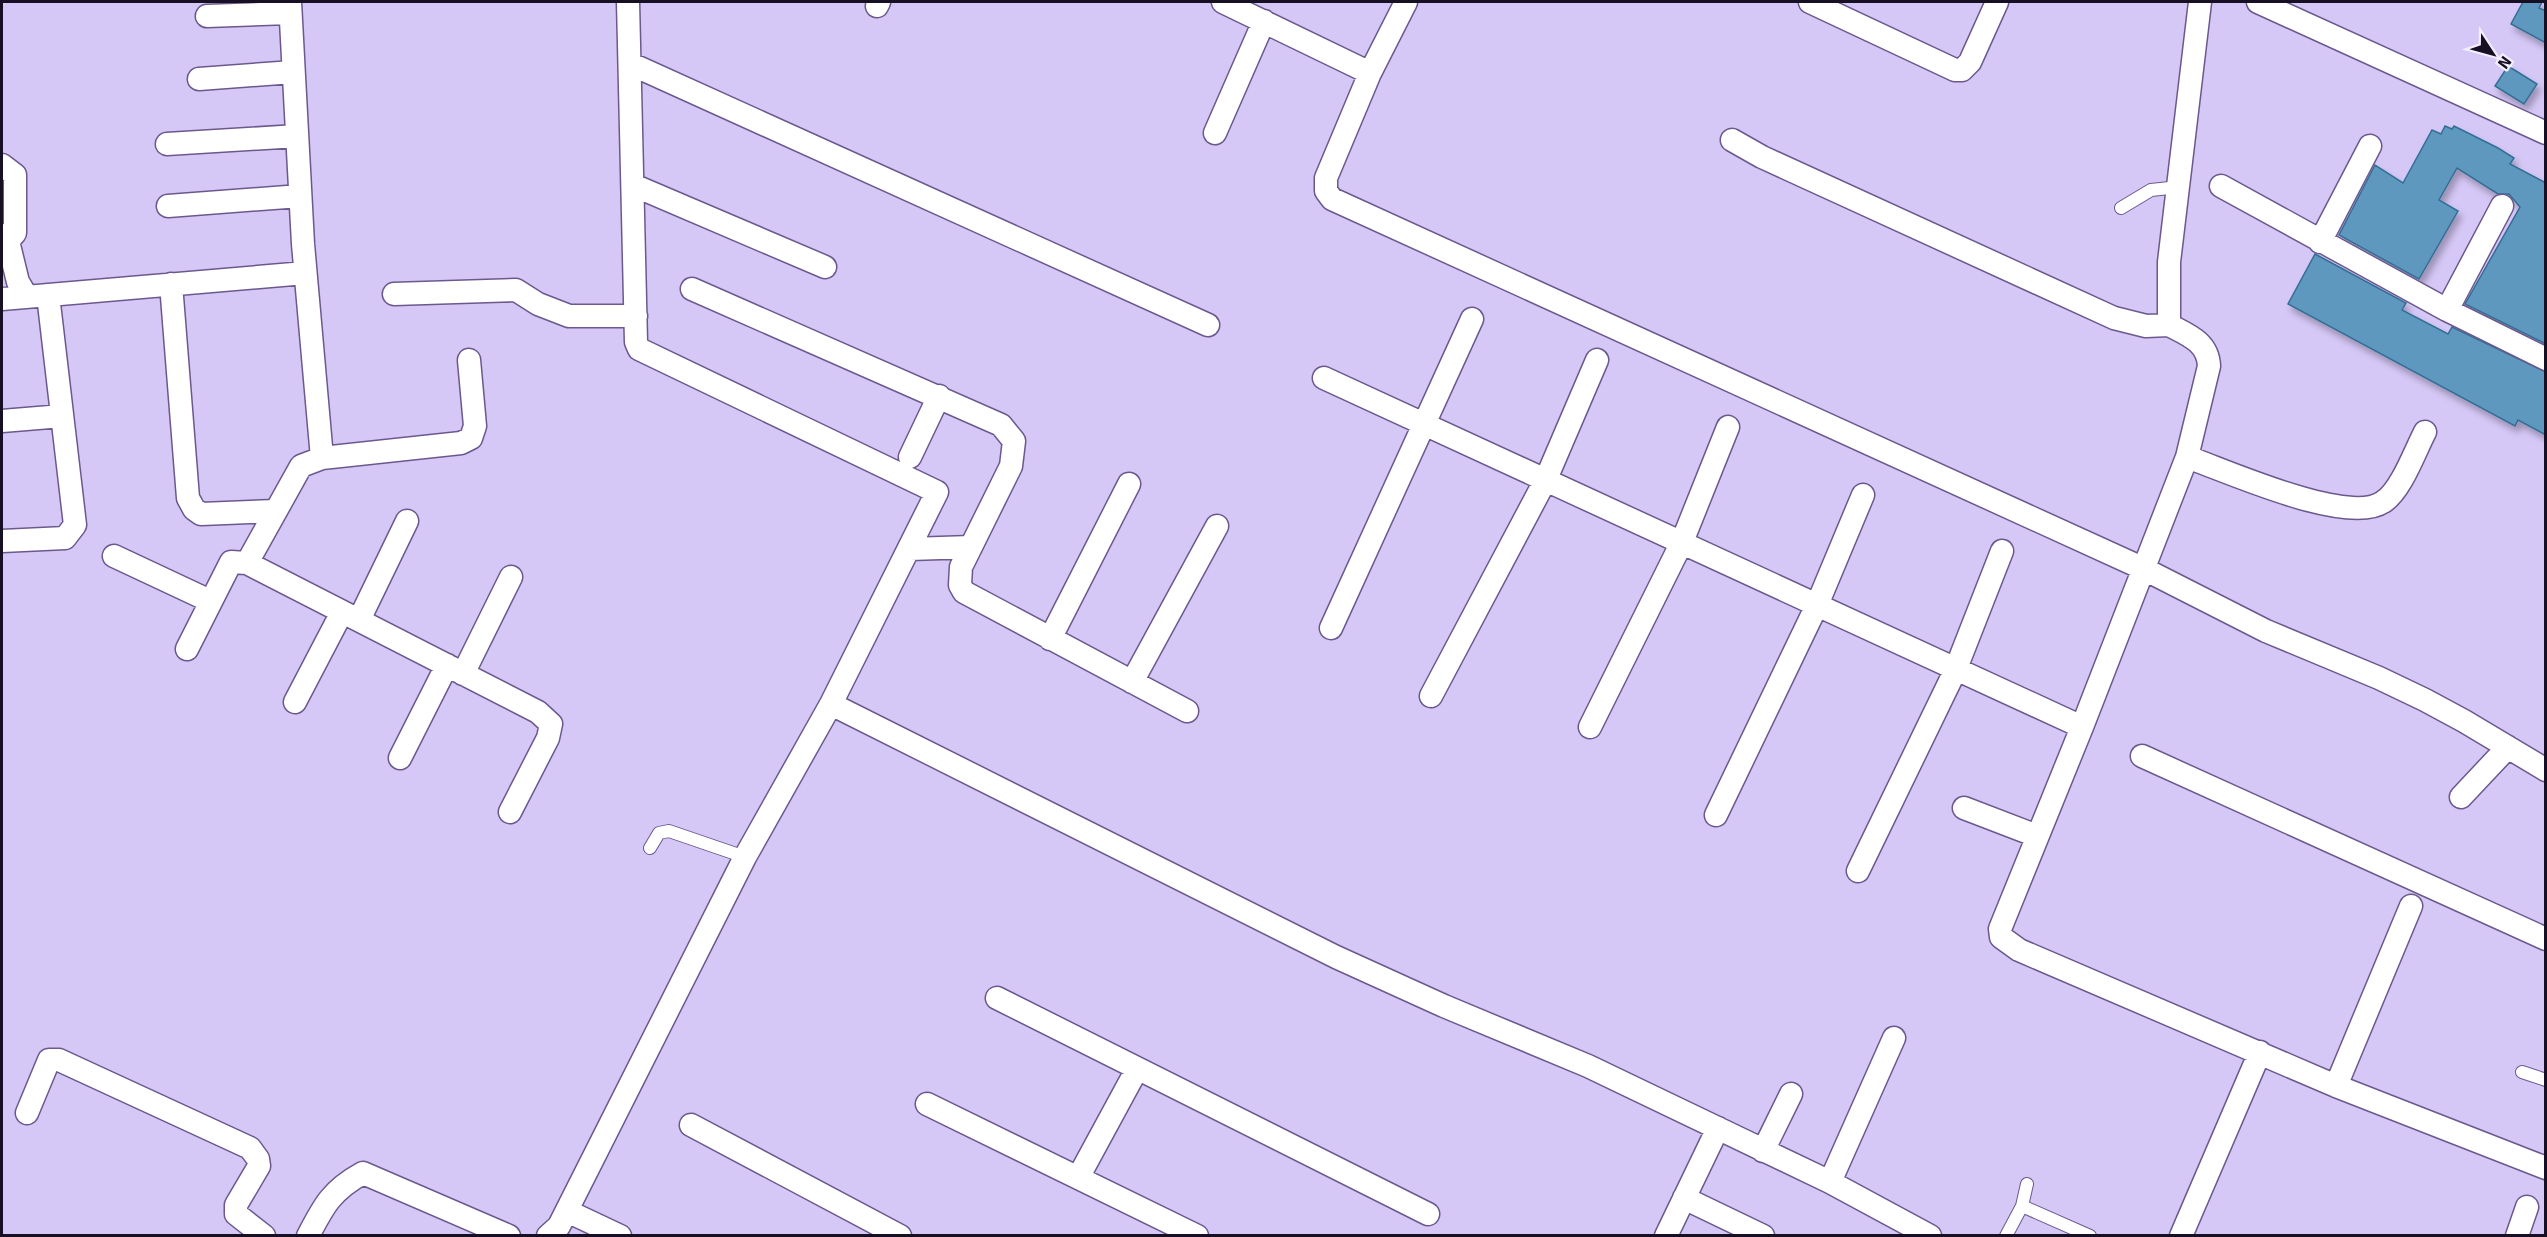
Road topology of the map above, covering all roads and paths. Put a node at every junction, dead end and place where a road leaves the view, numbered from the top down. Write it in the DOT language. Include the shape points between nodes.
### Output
graph roads {
  1 [pos="628,2"];
  2 [pos="1223,2"];
  3 [pos="1406,2"];
  4 [pos="1810,2"];
  5 [pos="1998,2"];
  6 [pos="2200,2"];
  7 [pos="2258,2"];
  8 [pos="290,7"];
  9 [pos="207,16"];
  10 [pos="1264,21"];
  11 [pos="631,64"];
  12 [pos="294,72"];
  13 [pos="1370,73"];
  14 [pos="199,79"];
  15 [pos="1215,133"];
  16 [pos="2546,133"];
  17 [pos="297,136"];
  18 [pos="1732,140"];
  19 [pos="167,144"];
  20 [pos="2370,146"];
  21 [pos="2,165"];
  22 [pos="633,185"];
  23 [pos="2221,186"];
  24 [pos="2179,187"];
  25 [pos="300,196"];
  26 [pos="168,206"];
  27 [pos="2502,206"];
  28 [pos="2121,207"];
  29 [pos="5,238"];
  30 [pos="2320,242"];
  31 [pos="825,267"];
  32 [pos="305,273"];
  33 [pos="171,284"];
  34 [pos="692,289"];
  35 [pos="394,294"];
  36 [pos="37,296"];
  37 [pos="2,299"];
  38 [pos="2446,310"];
  39 [pos="636,316"];
  40 [pos="1472,319"];
  41 [pos="1208,325"];
  42 [pos="2169,325"];
  43 [pos="2546,359"];
  44 [pos="469,360"];
  45 [pos="1597,360"];
  46 [pos="1324,378"];
  47 [pos="939,396"];
  48 [pos="62,416"];
  49 [pos="2,421"];
  50 [pos="1424,426"];
  51 [pos="1728,428"];
  52 [pos="2425,432"];
  53 [pos="910,457"];
  54 [pos="2187,457"];
  55 [pos="322,458"];
  56 [pos="1546,479"];
  57 [pos="1129,484"];
  58 [pos="1863,495"];
  59 [pos="276,511"];
  60 [pos="407,521"];
  61 [pos="1217,526"];
  62 [pos="2,541"];
  63 [pos="1682,542"];
  64 [pos="971,547"];
  65 [pos="910,549"];
  66 [pos="2002,551"];
  67 [pos="114,556"];
  68 [pos="247,563"];
  69 [pos="2142,568"];
  70 [pos="511,577"];
  71 [pos="210,601"];
  72 [pos="1817,605"];
  73 [pos="351,616"];
  74 [pos="1330,628"];
  75 [pos="1050,639"];
  76 [pos="187,649"];
  77 [pos="455,669"];
  78 [pos="1955,671"];
  79 [pos="1131,682"];
  80 [pos="1431,696"];
  81 [pos="295,702"];
  82 [pos="831,704"];
  83 [pos="1187,711"];
  84 [pos="1590,727"];
  85 [pos="2082,727"];
  86 [pos="2508,747"];
  87 [pos="2142,756"];
  88 [pos="400,758"];
  89 [pos="2546,770"];
  90 [pos="2460,797"];
  91 [pos="1964,808"];
  92 [pos="510,812"];
  93 [pos="1716,815"];
  94 [pos="2037,836"];
  95 [pos="650,848"];
  96 [pos="745,857"];
  97 [pos="1858,871"];
  98 [pos="2411,906"];
  99 [pos="2546,939"];
  100 [pos="997,998"];
  101 [pos="1894,1038"];
  102 [pos="2259,1052"];
  103 [pos="1137,1069"];
  104 [pos="2522,1072"];
  105 [pos="2546,1080"];
  106 [pos="2336,1086"];
  107 [pos="1791,1094"];
  108 [pos="927,1104"];
  109 [pos="27,1113"];
  110 [pos="691,1125"];
  111 [pos="1718,1128"];
  112 [pos="1763,1151"];
  113 [pos="2546,1168"];
  114 [pos="1079,1176"];
  115 [pos="1830,1182"];
  116 [pos="2027,1184"];
  117 [pos="1684,1198"];
  118 [pos="2022,1206"];
  119 [pos="2528,1207"];
  120 [pos="567,1211"];
  121 [pos="1428,1214"];
  122 [pos="891,1233"];
  123 [pos="264,1236"];
  124 [pos="308,1236"];
  125 [pos="509,1236"];
  126 [pos="548,1236"];
  127 [pos="620,1236"];
  128 [pos="1197,1236"];
  129 [pos="1666,1236"];
  130 [pos="1763,1236"];
  131 [pos="1930,1236"];
  132 [pos="2006,1236"];
  133 [pos="2090,1236"];
  134 [pos="2181,1236"];
  135 [pos="2517,1236"];
  1 -- 11 [label="street"];
  2 -- 10 [label="street"];
  3 -- 13 [label="street"];
  4 -- 5 [label="street" via="1962,70 1970,62"];
  6 -- 24 [label="street"];
  7 -- 16 [label="street"];
  8 -- 9 [label="street"];
  8 -- 12 [label="street"];
  10 -- 13 [label="street"];
  10 -- 15 [label="street"];
  11 -- 22 [label="street"];
  11 -- 41 [label="street"];
  12 -- 14 [label="street"];
  12 -- 17 [label="street"];
  13 -- 69 [label="street" via="1326,178 1326,191 1332,199"];
  17 -- 19 [label="street"];
  17 -- 25 [label="street"];
  18 -- 42 [label="street" via="2114,318 2146,326"];
  20 -- 30 [label="street"];
  21 -- 29 [label="street" via="15,175 15,233"];
  22 -- 31 [label="street"];
  22 -- 39 [label="street"];
  23 -- 30 [label="street"];
  24 -- 28 [label="lane" via="2151,190"];
  24 -- 42 [label="street" via="2169,262"];
  25 -- 26 [label="street"];
  25 -- 32 [label="street"];
  27 -- 38 [label="street"];
  29 -- 36 [label="street" via="18,282"];
  30 -- 38 [label="street"];
  32 -- 33 [label="street"];
  32 -- 55 [label="street"];
  33 -- 36 [label="street"];
  33 -- 59 [label="street" via="188,498 201,514"];
  34 -- 47 [label="street"];
  35 -- 39 [label="street" via="516,290 549,310 569,316"];
  36 -- 37 [label="street"];
  36 -- 48 [label="street"];
  38 -- 43 [label="street"];
  39 -- 65 [label="street" via="636,342 645,354 935,489 936,496"];
  40 -- 50 [label="street"];
  42 -- 54 [label="street" via="2198,341 2209,357"];
  44 -- 55 [label="street" via="475,426 471,438 461,443"];
  45 -- 56 [label="street"];
  46 -- 50 [label="street"];
  47 -- 53 [label="street"];
  47 -- 64 [label="street" via="1001,425 1014,441 1011,466"];
  48 -- 49 [label="street"];
  48 -- 62 [label="street" via="75,525 65,538"];
  50 -- 56 [label="street"];
  50 -- 74 [label="street"];
  51 -- 63 [label="street"];
  52 -- 54 [label="street" via="2396,490 2370,509 2312,502"];
  54 -- 69 [label="street"];
  55 -- 59 [label="street" via="301,466"];
  56 -- 63 [label="street"];
  56 -- 80 [label="street"];
  57 -- 75 [label="street"];
  58 -- 72 [label="street"];
  59 -- 68 [label="street"];
  60 -- 73 [label="street"];
  61 -- 79 [label="street"];
  63 -- 72 [label="street"];
  63 -- 84 [label="street"];
  64 -- 65 [label="street"];
  64 -- 75 [label="street" via="961,567 963,592"];
  65 -- 82 [label="street"];
  66 -- 78 [label="street"];
  67 -- 71 [label="street"];
  68 -- 71 [label="street" via="231,562"];
  68 -- 73 [label="street"];
  69 -- 85 [label="street"];
  69 -- 86 [label="street" via="2266,632 2379,678"];
  70 -- 77 [label="street"];
  71 -- 76 [label="street"];
  72 -- 78 [label="street"];
  72 -- 93 [label="street"];
  73 -- 77 [label="street"];
  73 -- 81 [label="street"];
  75 -- 79 [label="street"];
  77 -- 88 [label="street"];
  77 -- 92 [label="street" via="538,712 551,724 548,738"];
  78 -- 85 [label="street"];
  78 -- 97 [label="street"];
  79 -- 83 [label="street"];
  82 -- 96 [label="street"];
  82 -- 111 [label="street" via="1336,957 1588,1066"];
  85 -- 94 [label="street"];
  86 -- 89 [label="street"];
  86 -- 90 [label="street"];
  87 -- 99 [label="street"];
  91 -- 94 [label="street"];
  94 -- 102 [label="street" via="2000,929 2007,944"];
  95 -- 96 [label="lane" via="659,833 669,831"];
  96 -- 120 [label="street"];
  98 -- 106 [label="street"];
  100 -- 103 [label="street"];
  101 -- 115 [label="street"];
  102 -- 106 [label="street"];
  102 -- 134 [label="street"];
  103 -- 114 [label="street"];
  103 -- 121 [label="street"];
  104 -- 105 [label="lane"];
  106 -- 113 [label="street"];
  107 -- 112 [label="street"];
  108 -- 114 [label="street"];
  109 -- 123 [label="street" via="49,1060 59,1060 250,1148 259,1166 236,1205 236,1214"];
  110 -- 122 [label="street"];
  111 -- 112 [label="street"];
  111 -- 117 [label="street"];
  112 -- 115 [label="street"];
  114 -- 128 [label="street"];
  115 -- 131 [label="street"];
  116 -- 118 [label="lane"];
  117 -- 129 [label="street"];
  117 -- 130 [label="street"];
  118 -- 132 [label="lane"];
  118 -- 133 [label="lane"];
  119 -- 135 [label="street"];
  120 -- 126 [label="street"];
  120 -- 127 [label="street"];
  124 -- 125 [label="street" via="340,1186 363,1173"];
}
